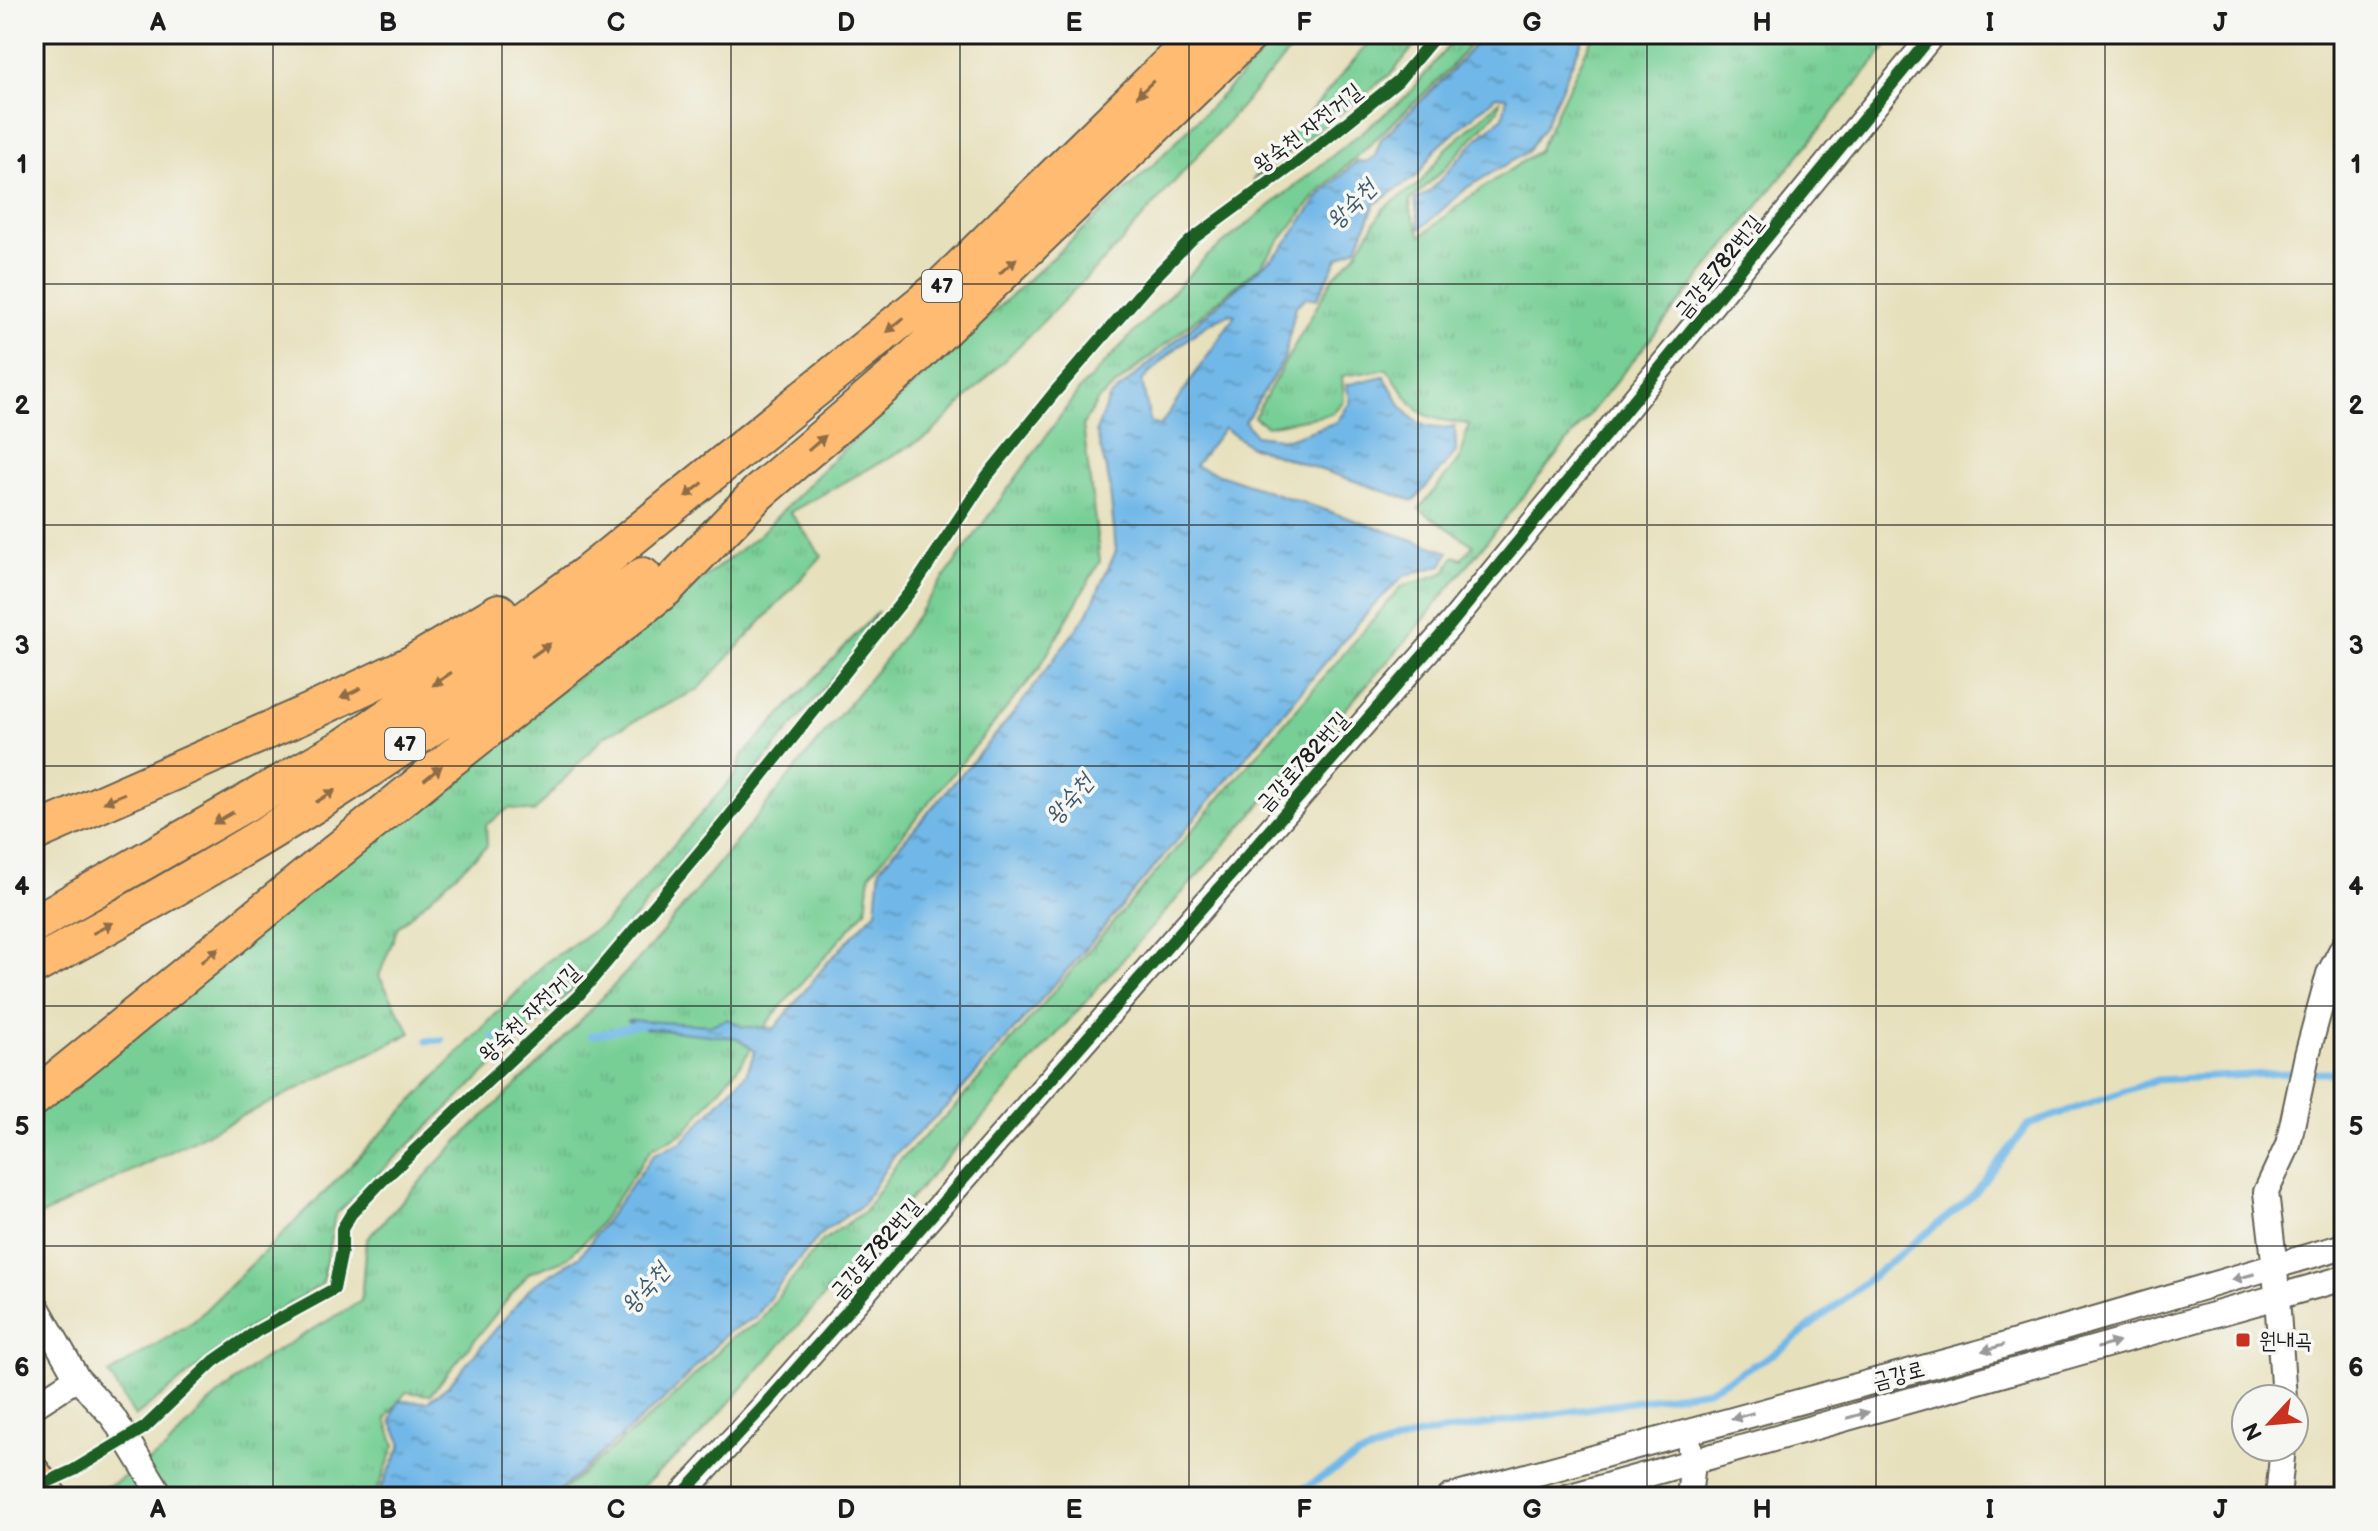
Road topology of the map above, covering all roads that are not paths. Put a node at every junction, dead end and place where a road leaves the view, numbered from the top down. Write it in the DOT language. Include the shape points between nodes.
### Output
graph roads {
  1 [pos="1200,34"];
  2 [pos="1250,34"];
  3 [pos="1933,34"];
  4 [pos="758,493"];
  5 [pos="662,515"];
  6 [pos="34,833"];
  7 [pos="34,924"];
  8 [pos="2344,945"];
  9 [pos="34,966"];
  10 [pos="150,1005"];
  11 [pos="34,1075"];
  12 [pos="34,1098"];
  13 [pos="2344,1246"];
  14 [pos="2275,1268"];
  15 [pos="2344,1278"];
  16 [pos="2277,1298"];
  17 [pos="34,1302"];
  18 [pos="77,1378"];
  19 [pos="2283,1383"];
  20 [pos="34,1406"];
  21 [pos="1687,1431"];
  22 [pos="1693,1463"];
  23 [pos="2281,1463"];
  24 [pos="34,1473"];
  25 [pos="51,1497"];
  26 [pos="162,1497"];
  27 [pos="680,1497"];
  28 [pos="1450,1497"];
  29 [pos="1567,1497"];
  30 [pos="1689,1497"];
  31 [pos="2278,1497"];
  1 -- 5 [label="highway, 47, one-way" via="939,289"];
  4 -- 2 [label="highway, 47, one-way" via="896,375"];
  3 -- 27 [label="street, 금강로782번길" via="1450,625"];
  9 -- 4 [label="highway, 47, one-way" via="170,892 330,794 555,641"];
  10 -- 4 [label="highway, one-way" via="665,589"];
  5 -- 6 [label="highway, one-way" via="414,663"];
  5 -- 7 [label="highway, 47, one-way" via="344,747"];
  8 -- 14 [label="street" via="2329,974 2288,1145 2266,1192"];
  10 -- 11 [label="highway"];
  10 -- 12 [label="highway"];
  13 -- 14 [label="street, 금강로"];
  14 -- 16 [label="street"];
  14 -- 21 [label="street, 금강로, one-way"];
  15 -- 16 [label="street, 금강로"];
  16 -- 19 [label="street"];
  22 -- 16 [label="street, 금강로, one-way"];
  17 -- 18 [label="street"];
  18 -- 20 [label="street"];
  18 -- 26 [label="street" via="113,1417"];
  21 -- 22 [label="street"];
  21 -- 28 [label="street, 금강로"];
  22 -- 29 [label="street, 금강로"];
  22 -- 30 [label="street"];
  23 -- 31 [label="street"];
  24 -- 25 [label="main road"];
}
